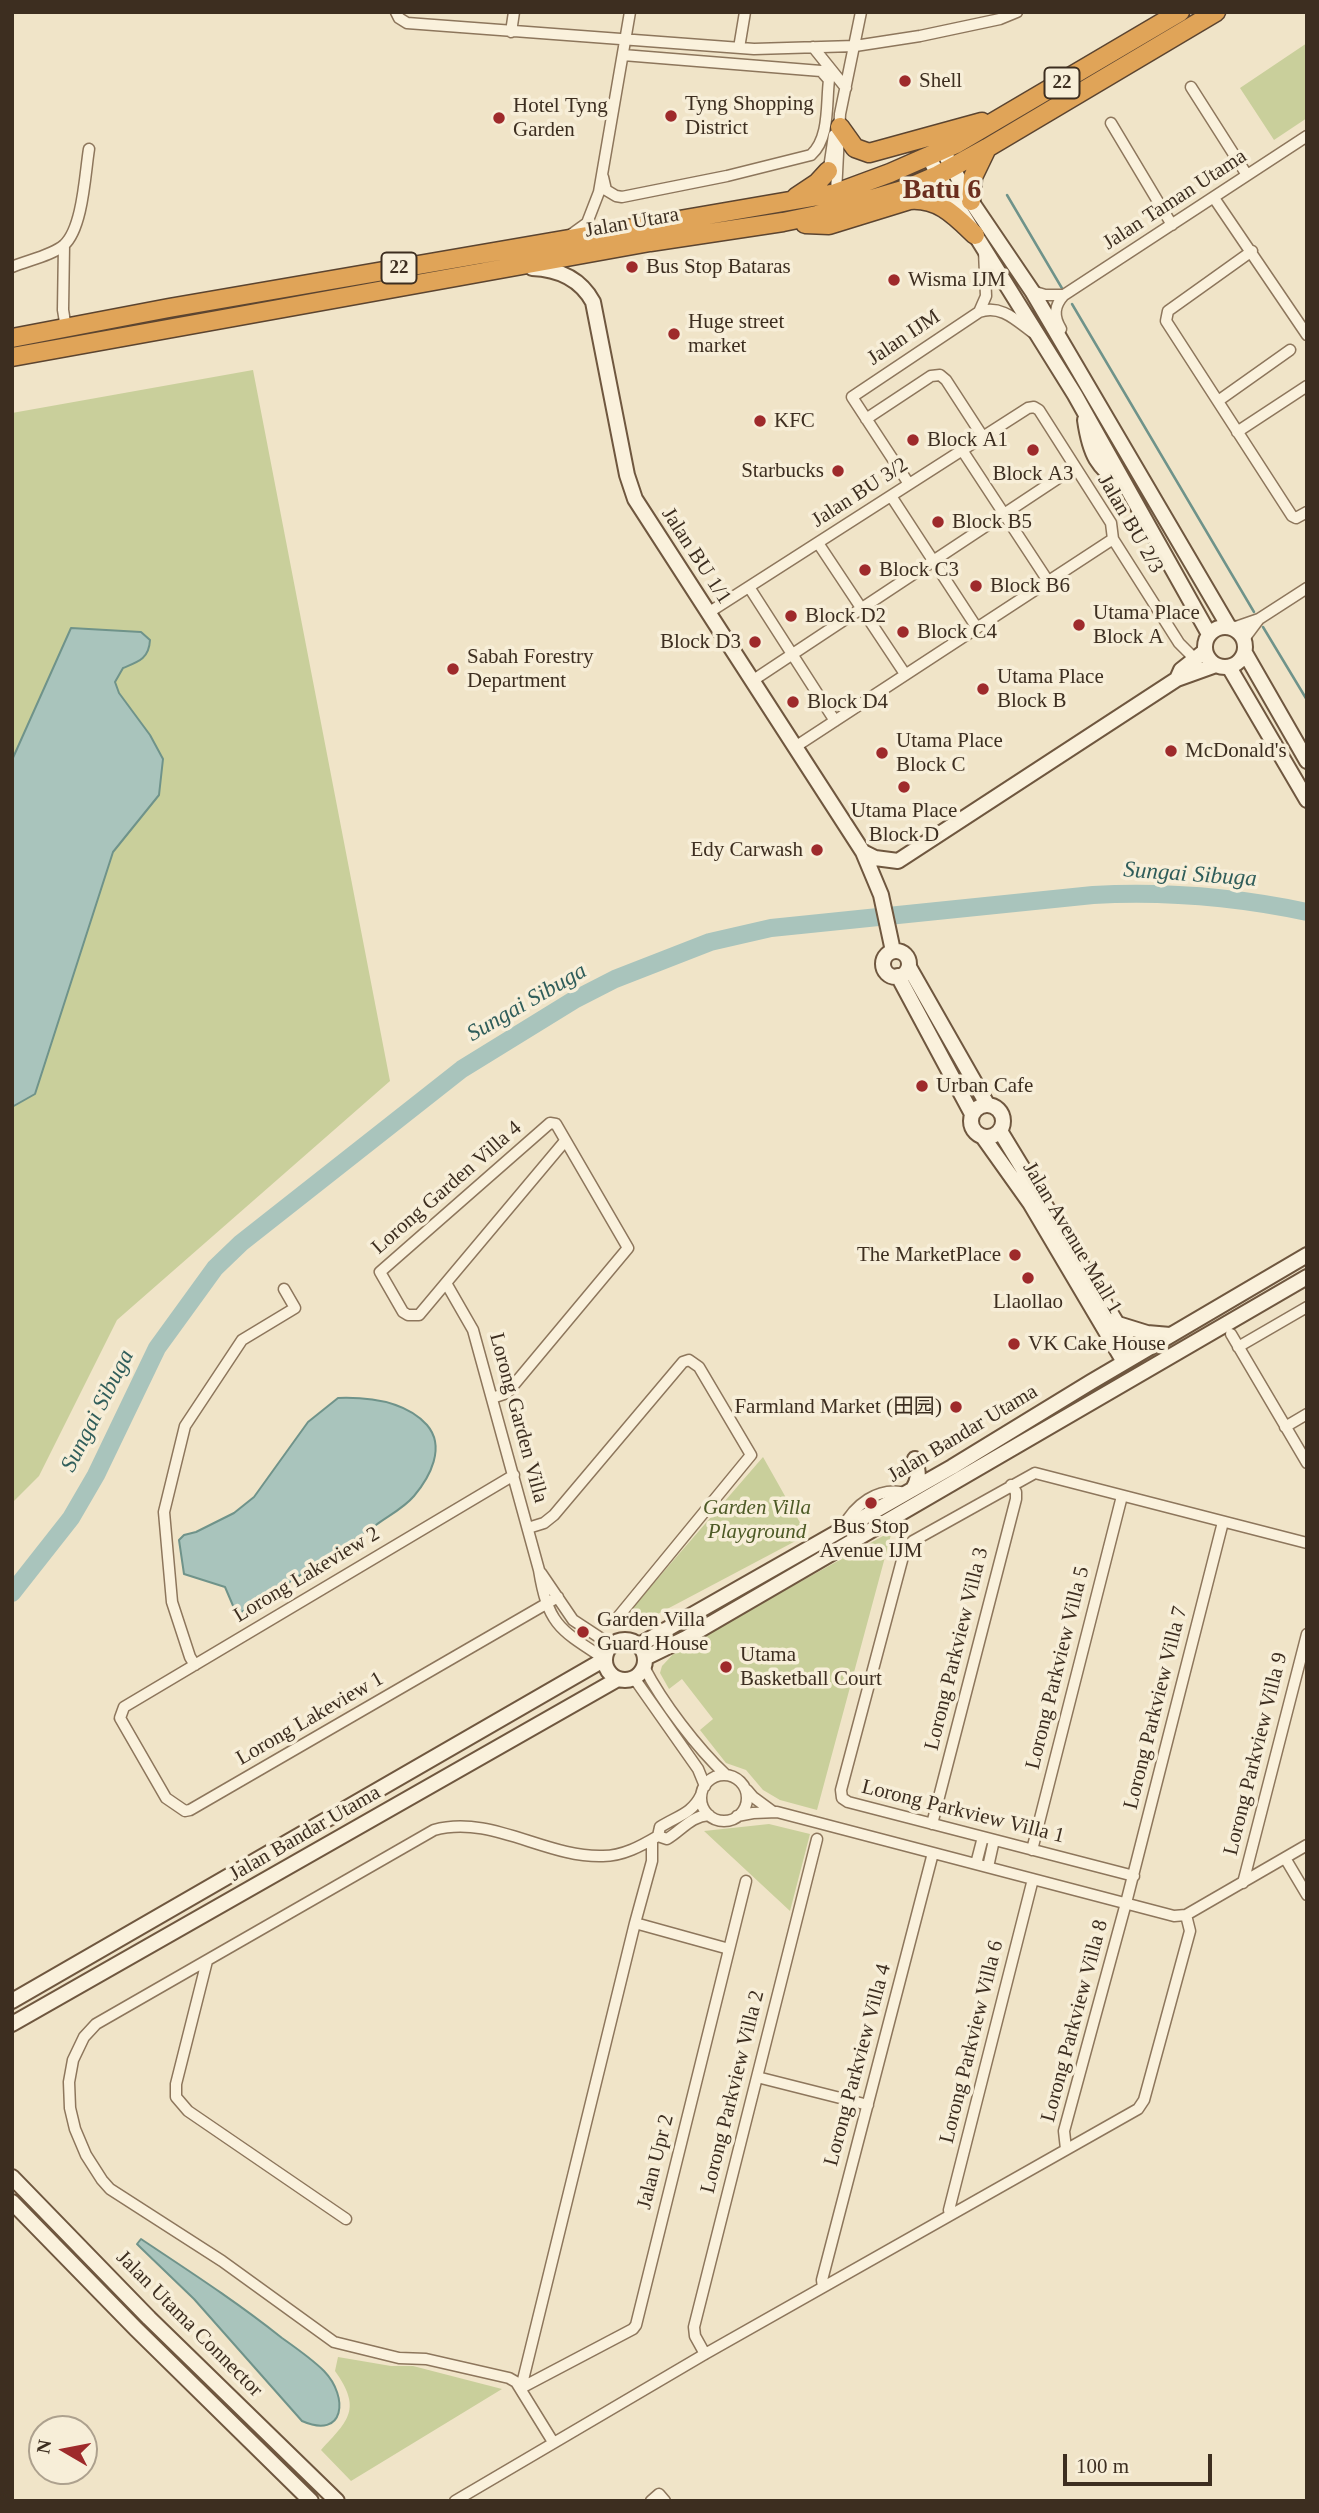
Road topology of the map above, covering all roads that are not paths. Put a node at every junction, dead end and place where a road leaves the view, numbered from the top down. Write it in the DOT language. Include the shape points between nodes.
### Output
graph roads {
  1 [pos="396,12"];
  2 [pos="514,12"];
  3 [pos="630,12"];
  4 [pos="745,12"];
  5 [pos="860,12"];
  6 [pos="975,12"];
  7 [pos="1017,12"];
  8 [pos="1180,12"];
  9 [pos="1216,12"];
  10 [pos="973,25"];
  11 [pos="511,32"];
  12 [pos="625,41"];
  13 [pos="855,46"];
  14 [pos="720,47"];
  15 [pos="813,47"];
  16 [pos="739,48"];
  17 [pos="754,49"];
  18 [pos="623,55"];
  19 [pos="720,65"];
  20 [pos="754,66"];
  21 [pos="1191,87"];
  22 [pos="846,88"];
  23 [pos="1000,119"];
  24 [pos="840,121"];
  25 [pos="1111,123"];
  26 [pos="1307,136"];
  27 [pos="987,148"];
  28 [pos="89,149"];
  29 [pos="936,154"];
  30 [pos="828,171"];
  31 [pos="945,172"];
  32 [pos="1247,175"];
  33 [pos="603,177"];
  34 [pos="904,190"];
  35 [pos="834,196"];
  36 [pos="1214,198"];
  37 [pos="787,201"];
  38 [pos="971,201"];
  39 [pos="817,215"];
  40 [pos="783,222"];
  41 [pos="1172,225"];
  42 [pos="565,238"];
  43 [pos="979,242"];
  44 [pos="64,245"];
  45 [pos="1252,251"];
  46 [pos="12,267"];
  47 [pos="517,267"];
  48 [pos="1032,291"];
  49 [pos="1064,295"];
  50 [pos="169,308"];
  51 [pos="277,310"];
  52 [pos="979,312"];
  53 [pos="66,328"];
  54 [pos="1307,335"];
  55 [pos="1038,336"];
  56 [pos="12,338"];
  57 [pos="1290,350"];
  58 [pos="12,357"];
  59 [pos="1072,358"];
  60 [pos="1307,386"];
  61 [pos="1217,401"];
  62 [pos="1034,407"];
  63 [pos="866,419"];
  64 [pos="1237,432"];
  65 [pos="983,437"];
  66 [pos="962,450"];
  67 [pos="1075,467"];
  68 [pos="909,485"];
  69 [pos="891,496"];
  70 [pos="1307,512"];
  71 [pos="1004,514"];
  72 [pos="1113,539"];
  73 [pos="818,543"];
  74 [pos="933,561"];
  75 [pos="1048,581"];
  76 [pos="749,587"];
  77 [pos="1307,587"];
  78 [pos="861,609"];
  79 [pos="708,613"];
  80 [pos="1259,619"];
  81 [pos="1231,627"];
  82 [pos="977,628"];
  83 [pos="1209,634"];
  84 [pos="1245,646"];
  85 [pos="793,654"];
  86 [pos="1200,655"];
  87 [pos="1223,666"];
  88 [pos="905,674"];
  89 [pos="1177,679"];
  90 [pos="752,681"];
  91 [pos="835,721"];
  92 [pos="795,747"];
  93 [pos="1307,761"];
  94 [pos="1307,800"];
  95 [pos="863,852"];
  96 [pos="892,861"];
  97 [pos="879,889"];
  98 [pos="893,951"];
  99 [pos="903,972"];
  100 [pos="987,1104"];
  101 [pos="972,1114"];
  102 [pos="1000,1131"];
  103 [pos="983,1137"];
  104 [pos="565,1141"];
  105 [pos="1307,1255"];
  106 [pos="1307,1277"];
  107 [pos="446,1283"];
  108 [pos="284,1289"];
  109 [pos="1307,1307"];
  110 [pos="1238,1317"];
  111 [pos="1118,1324"];
  112 [pos="1213,1331"];
  113 [pos="1231,1334"];
  114 [pos="1170,1335"];
  115 [pos="1108,1338"];
  116 [pos="1238,1347"];
  117 [pos="1134,1363"];
  118 [pos="1091,1382"];
  119 [pos="492,1398"];
  120 [pos="1307,1414"];
  121 [pos="1285,1427"];
  122 [pos="915,1459"];
  123 [pos="1307,1463"];
  124 [pos="514,1475"];
  125 [pos="935,1476"];
  126 [pos="959,1481"];
  127 [pos="1011,1485"];
  128 [pos="910,1491"];
  129 [pos="1122,1496"];
  130 [pos="1223,1522"];
  131 [pos="528,1528"];
  132 [pos="1307,1543"];
  133 [pos="539,1570"];
  134 [pos="558,1597"];
  135 [pos="545,1603"];
  136 [pos="618,1617"];
  137 [pos="1307,1634"];
  138 [pos="608,1652"];
  139 [pos="641,1662"];
  140 [pos="195,1665"];
  141 [pos="618,1679"];
  142 [pos="121,1712"];
  143 [pos="726,1775"];
  144 [pos="744,1787"];
  145 [pos="703,1790"];
  146 [pos="773,1811"];
  147 [pos="709,1815"];
  148 [pos="737,1816"];
  149 [pos="684,1819"];
  150 [pos="932,1824"];
  151 [pos="983,1837"];
  152 [pos="655,1838"];
  153 [pos="817,1839"];
  154 [pos="995,1840"];
  155 [pos="1307,1845"];
  156 [pos="1032,1850"];
  157 [pos="933,1853"];
  158 [pos="1285,1858"];
  159 [pos="976,1864"];
  160 [pos="988,1867"];
  161 [pos="1134,1876"];
  162 [pos="1033,1879"];
  163 [pos="746,1881"];
  164 [pos="1243,1883"];
  165 [pos="1307,1895"];
  166 [pos="1126,1903"];
  167 [pos="1186,1914"];
  168 [pos="635,1923"];
  169 [pos="729,1949"];
  170 [pos="207,1961"];
  171 [pos="12,2001"];
  172 [pos="12,2024"];
  173 [pos="757,2077"];
  174 [pos="868,2105"];
  175 [pos="1066,2149"];
  176 [pos="12,2177"];
  177 [pos="12,2202"];
  178 [pos="950,2215"];
  179 [pos="346,2219"];
  180 [pos="823,2287"];
  181 [pos="705,2354"];
  182 [pos="521,2388"];
  183 [pos="553,2442"];
  184 [pos="311,2501"];
  185 [pos="337,2501"];
  186 [pos="456,2501"];
  187 [pos="651,2501"];
  188 [pos="666,2501"];
  1 -- 11 [label="street" via="407,23"];
  2 -- 11 [label="street"];
  3 -- 12 [label="street"];
  4 -- 16 [label="street"];
  5 -- 13 [label="street"];
  6 -- 10 [label="street"];
  7 -- 10 [label="street"];
  8 -- 23 [label="highway, Jalan Utara / 22"];
  9 -- 27 [label="highway, Jalan Utara / 22"];
  10 -- 13 [label="street"];
  11 -- 12 [label="street"];
  12 -- 14 [label="street"];
  12 -- 18 [label="street"];
  13 -- 15 [label="street"];
  13 -- 22 [label="street"];
  14 -- 16 [label="street"];
  14 -- 19 [label="street"];
  15 -- 17 [label="street"];
  15 -- 22 [label="street"];
  16 -- 17 [label="street"];
  17 -- 20 [label="street"];
  18 -- 19 [label="street"];
  18 -- 33 [label="street"];
  19 -- 20 [label="street"];
  20 -- 33 [label="street" via="812,69 829,80 824,135 811,155 622,197 606,190"];
  21 -- 32 [label="street"];
  22 -- 24 [label="street"];
  23 -- 24 [label="highway" via="869,153 855,148"];
  23 -- 29 [label="highway, Jalan Utara / 22"];
  24 -- 30 [label="street"];
  24 -- 35 [label="street"];
  25 -- 41 [label="street"];
  26 -- 32 [label="street, Jalan Taman Utama"];
  27 -- 31 [label="highway, Jalan Utara / 22"];
  27 -- 38 [label="highway" via="973,177"];
  28 -- 44 [label="street" via="77,220"];
  29 -- 31 [label="street"];
  29 -- 35 [label="highway, Jalan Utara / 22"];
  30 -- 35 [label="street"];
  30 -- 37 [label="highway" via="809,190"];
  31 -- 34 [label="highway, Jalan Utara / 22"];
  31 -- 38 [label="street"];
  31 -- 43 [label="street"];
  32 -- 36 [label="street, Jalan Taman Utama"];
  33 -- 42 [label="street" via="587,223"];
  34 -- 35 [label="highway" via="880,191 849,201"];
  34 -- 39 [label="highway, Jalan Utara / 22"];
  35 -- 37 [label="highway, Jalan Utara / 22"];
  35 -- 39 [label="highway"];
  36 -- 41 [label="street, Jalan Taman Utama"];
  36 -- 45 [label="street"];
  37 -- 42 [label="highway, Jalan Utara / 22"];
  38 -- 48 [label="street"];
  39 -- 40 [label="highway, Jalan Utara / 22"];
  40 -- 43 [label="highway" via="829,225 923,199 946,208"];
  40 -- 47 [label="highway, Jalan Utara / 22"];
  41 -- 49 [label="street, Jalan Taman Utama"];
  42 -- 50 [label="highway, Jalan Utara / 22"];
  43 -- 52 [label="street" via="986,296"];
  43 -- 55 [label="street"];
  44 -- 46 [label="street"];
  44 -- 53 [label="street" via="62,310"];
  45 -- 54 [label="street"];
  45 -- 61 [label="street" via="1166,316"];
  47 -- 51 [label="highway, Jalan Utara / 22"];
  47 -- 79 [label="street, Jalan BU 1/1" via="557,271 589,295 596,310 632,493"];
  48 -- 49 [label="street"];
  48 -- 59 [label="street"];
  49 -- 59 [label="street" via="1055,313 1071,345"];
  50 -- 51 [label="highway, 22" via="189,315 270,300"];
  50 -- 53 [label="highway, Jalan Utara / 22"];
  51 -- 58 [label="highway, Jalan Utara / 22"];
  52 -- 55 [label="street" via="1002,312"];
  52 -- 63 [label="street, Jalan IJM" via="852,397"];
  53 -- 56 [label="highway, Jalan Utara / 22"];
  55 -- 83 [label="street"];
  57 -- 61 [label="street"];
  59 -- 81 [label="street"];
  60 -- 64 [label="street"];
  61 -- 64 [label="street"];
  62 -- 65 [label="street, Jalan BU 3/2"];
  62 -- 67 [label="street, Jalan BU 2/3"];
  63 -- 65 [label="street" via="935,374 946,380"];
  63 -- 68 [label="street"];
  64 -- 70 [label="street" via="1292,516"];
  65 -- 66 [label="street, Jalan BU 3/2"];
  66 -- 68 [label="street, Jalan BU 3/2"];
  66 -- 71 [label="street"];
  67 -- 71 [label="street"];
  67 -- 72 [label="street, Jalan BU 2/3" via="1111,523"];
  68 -- 69 [label="street, Jalan BU 3/2"];
  69 -- 73 [label="street, Jalan BU 3/2"];
  69 -- 74 [label="street"];
  71 -- 74 [label="street"];
  71 -- 75 [label="street"];
  72 -- 75 [label="street"];
  72 -- 86 [label="street, Jalan BU 2/3" via="1179,643"];
  73 -- 76 [label="street, Jalan BU 3/2"];
  73 -- 78 [label="street"];
  74 -- 78 [label="street"];
  74 -- 82 [label="street"];
  75 -- 82 [label="street"];
  76 -- 79 [label="street, Jalan BU 3/2"];
  76 -- 85 [label="street"];
  77 -- 80 [label="street"];
  78 -- 85 [label="street"];
  78 -- 88 [label="street"];
  79 -- 90 [label="street, Jalan BU 1/1"];
  80 -- 81 [label="street"];
  80 -- 84 [label="street"];
  81 -- 83 [label="street"];
  81 -- 84 [label="street"];
  82 -- 88 [label="street"];
  83 -- 86 [label="street"];
  84 -- 87 [label="street" via="1239,662"];
  84 -- 93 [label="street"];
  85 -- 90 [label="street"];
  85 -- 91 [label="street"];
  86 -- 87 [label="street"];
  86 -- 89 [label="street"];
  87 -- 89 [label="street"];
  87 -- 94 [label="street"];
  88 -- 91 [label="street"];
  89 -- 96 [label="street"];
  90 -- 92 [label="street, Jalan BU 1/1"];
  91 -- 92 [label="street"];
  92 -- 95 [label="street, Jalan BU 1/1"];
  95 -- 96 [label="street"];
  95 -- 97 [label="street"];
  96 -- 97 [label="street"];
  97 -- 98 [label="street"];
  98 -- 99 [label="street" via="907,956"];
  98 -- 99 [label="street" via="884,965 889,974"];
  99 -- 100 [label="street"];
  99 -- 101 [label="street"];
  100 -- 101 [label="street"];
  100 -- 102 [label="street" via="1002,1116"];
  101 -- 103 [label="street" via="971,1127"];
  102 -- 103 [label="street"];
  102 -- 111 [label="street, Jalan Avenue Mall 1"];
  103 -- 115 [label="street, Jalan Avenue Mall 1" via="1030,1203"];
  104 -- 107 [label="street, Lorong Garden Villa 4"];
  104 -- 107 [label="street, Lorong Garden Villa 4" via="551,1123 380,1272 408,1315 419,1315"];
  104 -- 119 [label="street" via="628,1248 507,1393"];
  105 -- 114 [label="street, Jalan Bandar Utama"];
  106 -- 110 [label="street, Jalan Bandar Utama"];
  107 -- 119 [label="street, Lorong Garden Villa" via="473,1330"];
  108 -- 140 [label="street" via="295,1308 242,1340 185,1426 164,1512 172,1602"];
  109 -- 116 [label="street"];
  110 -- 112 [label="street, Jalan Bandar Utama"];
  110 -- 113 [label="street"];
  111 -- 114 [label="street"];
  111 -- 117 [label="street, Jalan Avenue Mall 1"];
  112 -- 113 [label="street"];
  112 -- 117 [label="street, Jalan Bandar Utama" via="1189,1345"];
  113 -- 116 [label="street"];
  114 -- 117 [label="street, Jalan Bandar Utama"];
  115 -- 117 [label="street, Jalan Avenue Mall 1"];
  115 -- 118 [label="street" via="1105,1365"];
  116 -- 121 [label="street"];
  117 -- 118 [label="street, Jalan Bandar Utama"];
  117 -- 126 [label="street" via="1090,1403"];
  118 -- 125 [label="street, Jalan Bandar Utama"];
  119 -- 124 [label="street, Lorong Garden Villa"];
  120 -- 121 [label="street"];
  121 -- 123 [label="street"];
  122 -- 128 [label="street" via="918,1482"];
  124 -- 131 [label="street, Lorong Garden Villa"];
  124 -- 140 [label="street, Lorong Lakeview 2"];
  125 -- 126 [label="street"];
  125 -- 128 [label="street, Jalan Bandar Utama"];
  126 -- 139 [label="street"];
  127 -- 129 [label="street, Lorong Parkview Villa 1" via="1028,1475 1042,1474"];
  127 -- 150 [label="street, Lorong Parkview Villa 3" via="1016,1499"];
  127 -- 150 [label="street, Lorong Parkview Villa 1" via="905,1549 841,1790 848,1802"];
  128 -- 139 [label="street, Jalan Bandar Utama" via="842,1530"];
  129 -- 130 [label="street, Lorong Parkview Villa 1"];
  129 -- 156 [label="street, Lorong Parkview Villa 5"];
  130 -- 132 [label="street, Lorong Parkview Villa 1"];
  130 -- 161 [label="street, Lorong Parkview Villa 7"];
  131 -- 133 [label="street, Lorong Garden Villa"];
  131 -- 136 [label="street" via="554,1515 684,1362 699,1367 751,1455"];
  133 -- 134 [label="street, Lorong Garden Villa"];
  133 -- 135 [label="street, Lorong Garden Villa"];
  134 -- 135 [label="street, Lorong Lakeview 1"];
  134 -- 138 [label="street, Lorong Garden Villa" via="573,1620"];
  135 -- 138 [label="street, Lorong Garden Villa" via="564,1632"];
  135 -- 142 [label="street, Lorong Lakeview 1" via="190,1810 166,1798 120,1718"];
  137 -- 164 [label="street, Lorong Parkview Villa 9"];
  138 -- 139 [label="street, Jalan Bandar Utama" via="622,1640 634,1641"];
  138 -- 141 [label="street" via="608,1671"];
  138 -- 171 [label="street, Jalan Bandar Utama"];
  139 -- 141 [label="street, Jalan Bandar Utama"];
  139 -- 143 [label="street" via="708,1758"];
  139 -- 145 [label="street" via="698,1769"];
  140 -- 142 [label="street, Lorong Lakeview 2"];
  141 -- 172 [label="street, Jalan Bandar Utama"];
  143 -- 144 [label="street"];
  143 -- 145 [label="street" via="713,1777"];
  144 -- 146 [label="street"];
  144 -- 148 [label="street" via="745,1806"];
  145 -- 147 [label="street" via="703,1806"];
  145 -- 149 [label="street"];
  146 -- 148 [label="street"];
  146 -- 157 [label="street"];
  147 -- 148 [label="street" via="723,1821"];
  147 -- 149 [label="street"];
  149 -- 152 [label="street" via="682,1830 667,1839"];
  150 -- 151 [label="street, Lorong Parkview Villa 1"];
  151 -- 154 [label="street, Lorong Parkview Villa 1"];
  151 -- 159 [label="street"];
  152 -- 168 [label="street"];
  152 -- 170 [label="street" via="635,1849 604,1856 475,1828 440,1828"];
  153 -- 173 [label="street, Lorong Parkview Villa 2"];
  154 -- 156 [label="street, Lorong Parkview Villa 1"];
  154 -- 160 [label="street"];
  155 -- 158 [label="street"];
  156 -- 161 [label="street, Lorong Parkview Villa 1"];
  157 -- 159 [label="street"];
  157 -- 174 [label="street, Lorong Parkview Villa 4"];
  158 -- 164 [label="street"];
  158 -- 165 [label="street"];
  159 -- 160 [label="street"];
  160 -- 162 [label="street"];
  161 -- 166 [label="street, Lorong Parkview Villa 7"];
  162 -- 166 [label="street"];
  162 -- 178 [label="street, Lorong Parkview Villa 6"];
  163 -- 169 [label="street, Jalan Upr 2"];
  164 -- 167 [label="street"];
  166 -- 167 [label="street" via="1174,1916"];
  166 -- 175 [label="street, Lorong Parkview Villa 8" via="1063,2131"];
  167 -- 175 [label="street" via="1190,1931 1142,2105"];
  168 -- 169 [label="street"];
  168 -- 182 [label="street"];
  169 -- 182 [label="street, Jalan Upr 2" via="636,2325"];
  170 -- 179 [label="street" via="176,2097 188,2111"];
  170 -- 182 [label="street" via="96,2024 79,2047 70,2071 72,2118 82,2148 102,2180 124,2200 222,2262 334,2342 509,2378"];
  173 -- 174 [label="street"];
  173 -- 181 [label="street, Lorong Parkview Villa 2" via="694,2327"];
  174 -- 180 [label="street, Lorong Parkview Villa 4"];
  175 -- 178 [label="street"];
  176 -- 185 [label="street, Jalan Utama Connector"];
  177 -- 184 [label="street, Jalan Utama Connector"];
  178 -- 180 [label="street"];
  180 -- 181 [label="street"];
  181 -- 183 [label="street"];
  182 -- 183 [label="street"];
  183 -- 186 [label="street"];
  187 -- 188 [label="street" via="659,2494"];
}
